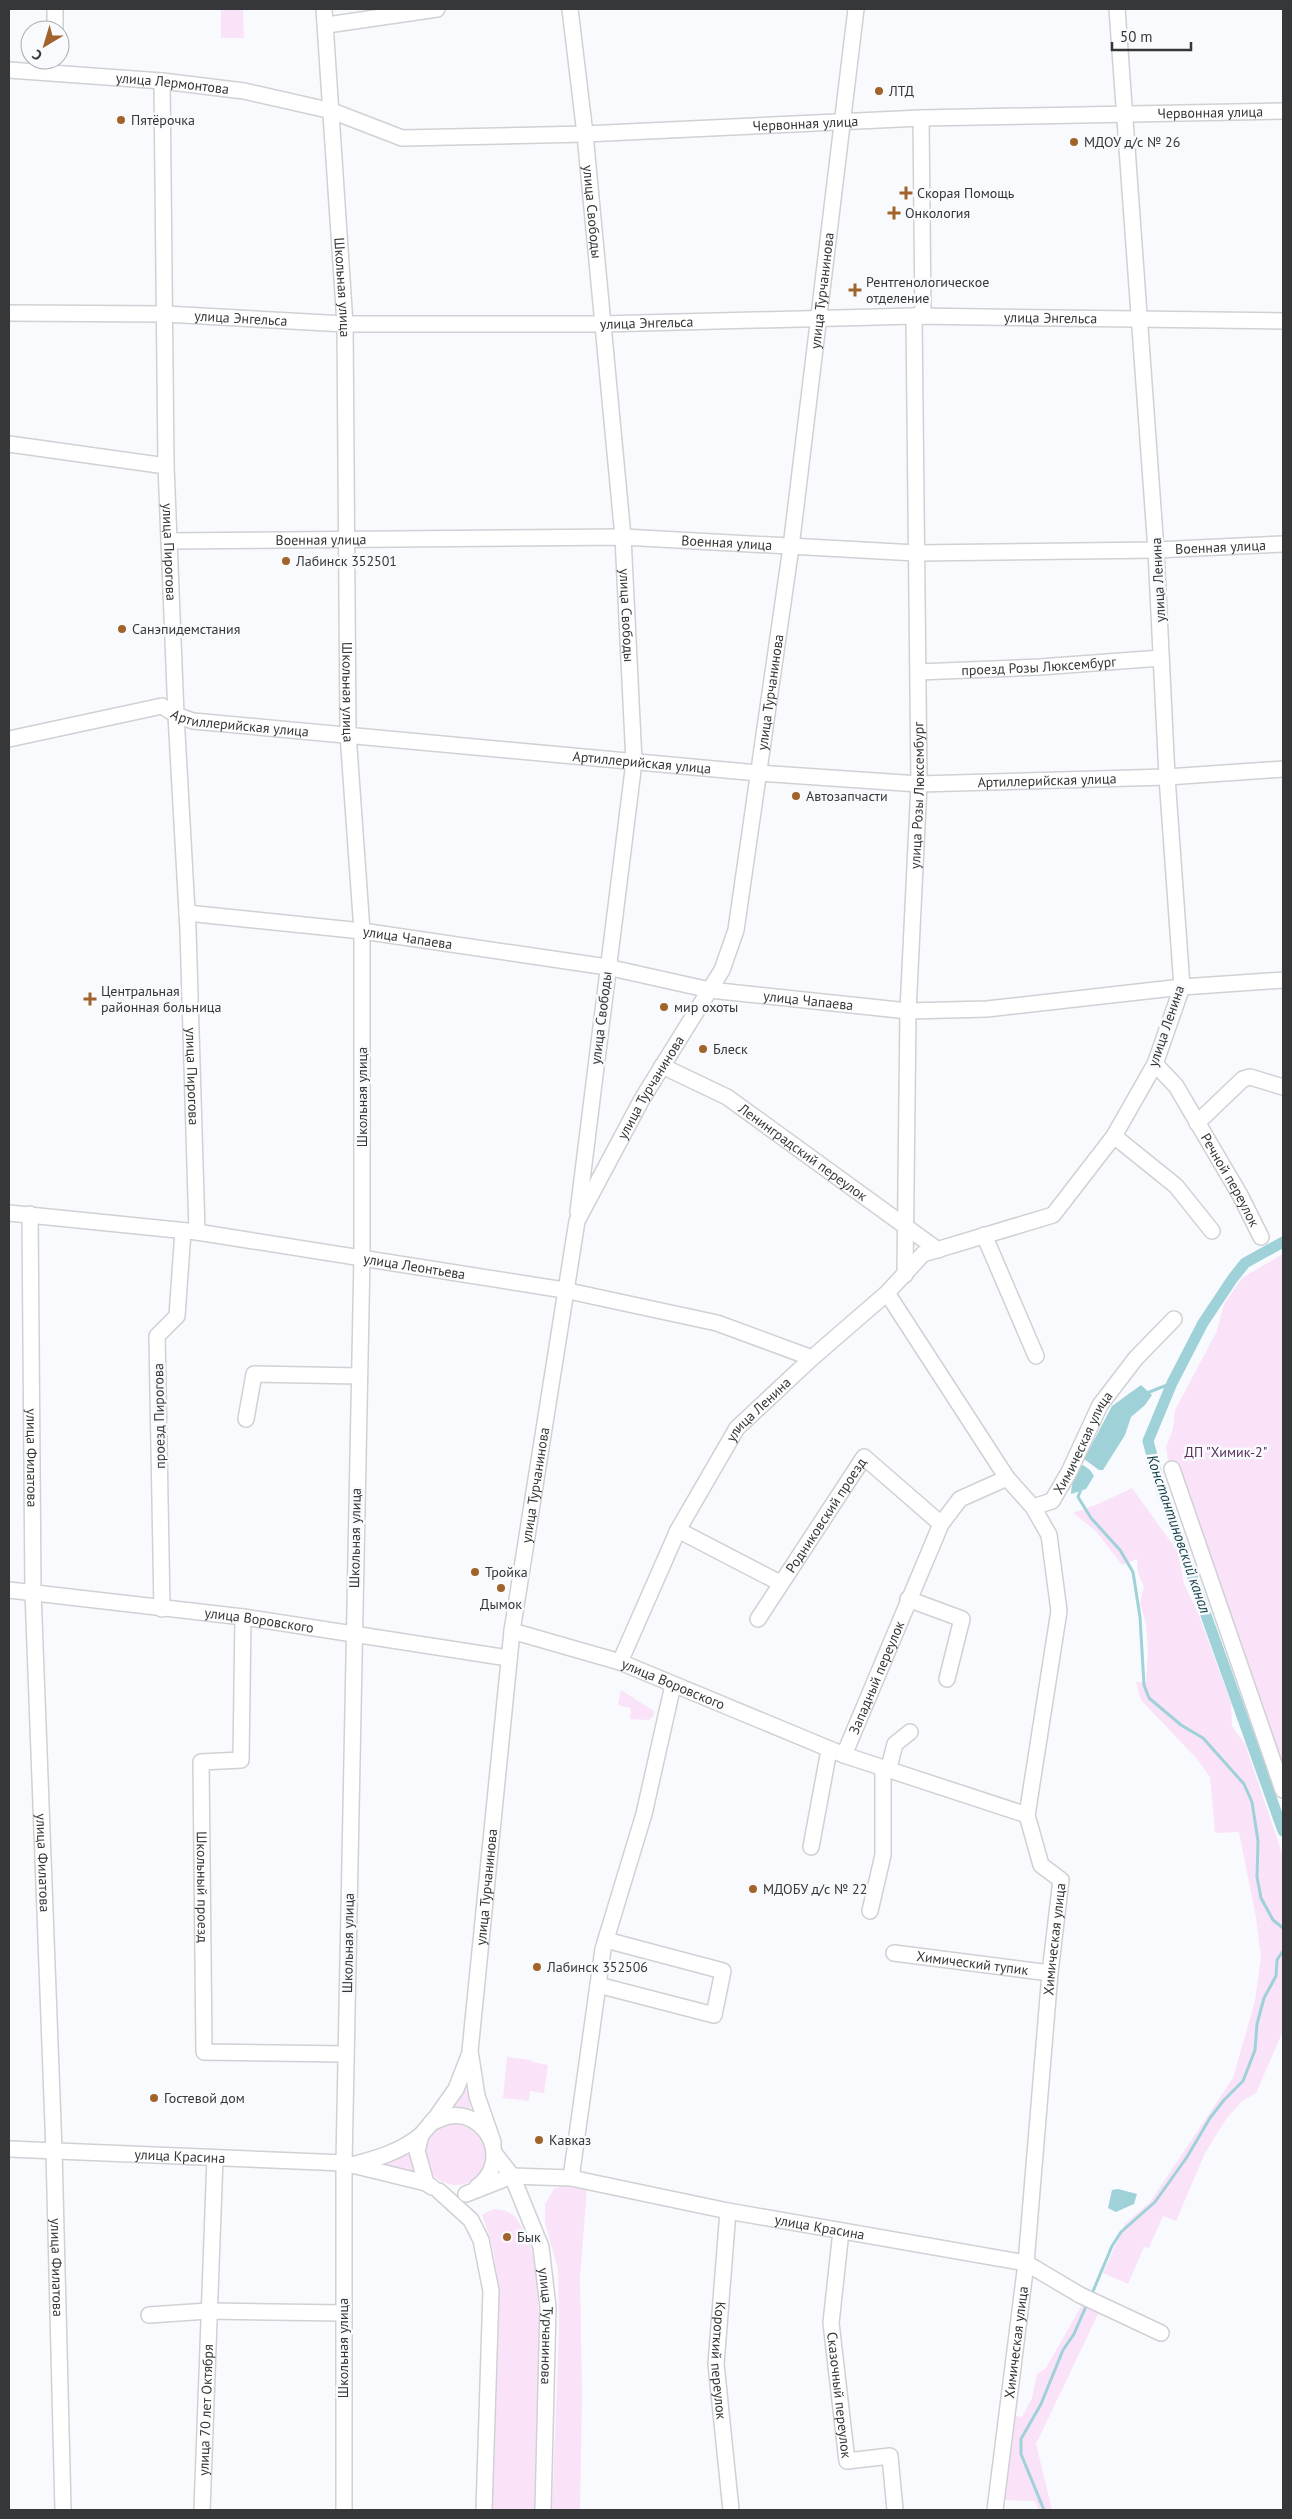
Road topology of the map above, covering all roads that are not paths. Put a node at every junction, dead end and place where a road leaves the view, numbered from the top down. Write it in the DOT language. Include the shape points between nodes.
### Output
graph roads {
  1 [pos="324,9"];
  2 [pos="437,9"];
  3 [pos="570,9"];
  4 [pos="856,9"];
  5 [pos="1117,9"];
  6 [pos="326,26"];
  7 [pos="70,68"];
  8 [pos="162,81"];
  9 [pos="332,111"];
  10 [pos="1283,111"];
  11 [pos="1123,114"];
  12 [pos="920,118"];
  13 [pos="841,123"];
  14 [pos="584,134"];
  15 [pos="9,312"];
  16 [pos="165,314"];
  17 [pos="919,316"];
  18 [pos="818,317"];
  19 [pos="1140,320"];
  20 [pos="1283,321"];
  21 [pos="346,324"];
  22 [pos="602,324"];
  23 [pos="9,444"];
  24 [pos="166,466"];
  25 [pos="623,537"];
  26 [pos="346,540"];
  27 [pos="170,541"];
  28 [pos="1283,544"];
  29 [pos="791,547"];
  30 [pos="1156,550"];
  31 [pos="916,553"];
  32 [pos="1162,658"];
  33 [pos="918,672"];
  34 [pos="176,715"];
  35 [pos="348,734"];
  36 [pos="9,739"];
  37 [pos="634,762"];
  38 [pos="1283,769"];
  39 [pos="758,773"];
  40 [pos="1167,777"];
  41 [pos="919,784"];
  42 [pos="187,913"];
  43 [pos="362,931"];
  44 [pos="607,967"];
  45 [pos="1283,980"];
  46 [pos="1182,987"];
  47 [pos="710,990"];
  48 [pos="908,1011"];
  49 [pos="1155,1064"];
  50 [pos="662,1066"];
  51 [pos="1283,1087"];
  52 [pos="1197,1123"];
  53 [pos="1114,1136"];
  54 [pos="9,1213"];
  55 [pos="30,1214"];
  56 [pos="577,1221"];
  57 [pos="905,1226"];
  58 [pos="1212,1230"];
  59 [pos="190,1232"];
  60 [pos="984,1235"];
  61 [pos="1261,1237"];
  62 [pos="938,1250"];
  63 [pos="362,1257"];
  64 [pos="905,1275"];
  65 [pos="564,1290"];
  66 [pos="887,1293"];
  67 [pos="1174,1320"];
  68 [pos="1036,1356"];
  69 [pos="812,1358"];
  70 [pos="359,1376"];
  71 [pos="246,1419"];
  72 [pos="1172,1469"];
  73 [pos="1008,1478"];
  74 [pos="1033,1508"];
  75 [pos="941,1524"];
  76 [pos="678,1530"];
  77 [pos="780,1583"];
  78 [pos="9,1590"];
  79 [pos="33,1592"];
  80 [pos="908,1599"];
  81 [pos="162,1609"];
  82 [pos="243,1617"];
  83 [pos="758,1619"];
  84 [pos="512,1631"];
  85 [pos="353,1635"];
  86 [pos="508,1658"];
  87 [pos="620,1662"];
  88 [pos="947,1679"];
  89 [pos="673,1685"];
  90 [pos="910,1732"];
  91 [pos="829,1750"];
  92 [pos="844,1755"];
  93 [pos="885,1770"];
  94 [pos="1283,1790"];
  95 [pos="1027,1815"];
  96 [pos="811,1846"];
  97 [pos="870,1911"];
  98 [pos="606,1940"];
  99 [pos="894,1953"];
  100 [pos="1050,1973"];
  101 [pos="598,1986"];
  102 [pos="470,2052"];
  103 [pos="346,2054"];
  104 [pos="426,2129"];
  105 [pos="494,2148"];
  106 [pos="9,2149"];
  107 [pos="54,2152"];
  108 [pos="215,2158"];
  109 [pos="347,2164"];
  110 [pos="512,2176"];
  111 [pos="571,2178"];
  112 [pos="426,2183"];
  113 [pos="439,2191"];
  114 [pos="466,2194"];
  115 [pos="728,2211"];
  116 [pos="841,2231"];
  117 [pos="1026,2262"];
  118 [pos="208,2311"];
  119 [pos="343,2313"];
  120 [pos="150,2314"];
  121 [pos="1161,2333"];
  122 [pos="63,2510"];
  123 [pos="202,2510"];
  124 [pos="344,2510"];
  125 [pos="484,2510"];
  126 [pos="543,2510"];
  127 [pos="731,2510"];
  128 [pos="895,2510"];
  129 [pos="995,2510"];
  1 -- 6 [label="street, Школьная улица"];
  2 -- 6 [label="street"];
  3 -- 14 [label="street, улица Свободы"];
  4 -- 13 [label="street, улица Турчанинова"];
  5 -- 11 [label="street, улица Ленина"];
  6 -- 9 [label="street, Школьная улица"];
  7 -- 8 [label="street, улица Лермонтова"];
  8 -- 9 [label="street, улица Лермонтова" via="244,91"];
  8 -- 16 [label="street, улица Пирогова"];
  9 -- 14 [label="street, Червонная улица" via="402,138"];
  9 -- 21 [label="street, Школьная улица"];
  10 -- 11 [label="street, Червонная улица"];
  11 -- 12 [label="street, Червонная улица"];
  11 -- 19 [label="street, улица Ленина"];
  12 -- 13 [label="street, Червонная улица"];
  12 -- 17 [label="street, улица Розы Люксембург"];
  13 -- 14 [label="street, Червонная улица"];
  13 -- 18 [label="street, улица Турчанинова"];
  14 -- 22 [label="street, улица Свободы"];
  15 -- 16 [label="street, улица Энгельса"];
  16 -- 21 [label="street, улица Энгельса"];
  16 -- 24 [label="street, улица Пирогова"];
  17 -- 18 [label="street, улица Энгельса"];
  17 -- 19 [label="street, улица Энгельса"];
  17 -- 31 [label="street, улица Розы Люксембург"];
  18 -- 22 [label="street, улица Энгельса"];
  18 -- 29 [label="street, улица Турчанинова"];
  19 -- 20 [label="street, улица Энгельса"];
  19 -- 30 [label="street, улица Ленина"];
  21 -- 22 [label="street, улица Энгельса"];
  21 -- 26 [label="street, Школьная улица"];
  22 -- 25 [label="street, улица Свободы"];
  23 -- 24 [label="street"];
  24 -- 27 [label="street, улица Пирогова"];
  25 -- 26 [label="street, Военная улица"];
  25 -- 29 [label="street, Военная улица"];
  25 -- 37 [label="street, улица Свободы"];
  26 -- 27 [label="street, Военная улица"];
  26 -- 35 [label="street, Школьная улица"];
  27 -- 34 [label="street, улица Пирогова"];
  28 -- 30 [label="street, Военная улица"];
  29 -- 31 [label="street, Военная улица"];
  29 -- 39 [label="street, улица Турчанинова"];
  30 -- 31 [label="street, Военная улица"];
  30 -- 32 [label="street, улица Ленина"];
  31 -- 33 [label="street, улица Розы Люксембург"];
  32 -- 33 [label="street, проезд Розы Люксембург"];
  32 -- 40 [label="street, улица Ленина"];
  33 -- 41 [label="street, улица Розы Люксембург"];
  34 -- 35 [label="street, Артиллерийская улица" via="193,721"];
  34 -- 36 [label="street, Артиллерийская улица" via="162,706"];
  34 -- 42 [label="street, улица Пирогова"];
  35 -- 37 [label="street, Артиллерийская улица"];
  35 -- 43 [label="street, Школьная улица"];
  37 -- 39 [label="street, Артиллерийская улица"];
  37 -- 44 [label="street, улица Свободы"];
  38 -- 40 [label="street, Артиллерийская улица"];
  39 -- 41 [label="street, Артиллерийская улица"];
  39 -- 47 [label="street, улица Турчанинова" via="736,930 722,970"];
  40 -- 41 [label="street, Артиллерийская улица"];
  40 -- 46 [label="street, улица Ленина"];
  41 -- 48 [label="street, улица Розы Люксембург"];
  42 -- 43 [label="street, улица Чапаева"];
  42 -- 59 [label="street, улица Пирогова"];
  43 -- 44 [label="street, улица Чапаева"];
  43 -- 63 [label="street, Школьная улица"];
  44 -- 47 [label="street, улица Чапаева"];
  44 -- 56 [label="street, улица Свободы"];
  45 -- 46 [label="street, улица Чапаева"];
  46 -- 48 [label="street, улица Чапаева" via="988,1009"];
  46 -- 49 [label="street, улица Ленина"];
  47 -- 48 [label="street, улица Чапаева"];
  47 -- 50 [label="street, улица Турчанинова"];
  48 -- 57 [label="street, улица Розы Люксембург"];
  49 -- 52 [label="street, Речной переулок" via="1176,1086"];
  49 -- 53 [label="street, улица Ленина"];
  50 -- 56 [label="street, улица Турчанинова"];
  50 -- 57 [label="street, Ленинградский переулок" via="726,1097"];
  51 -- 52 [label="street, Речной переулок" via="1250,1077 1243,1079"];
  52 -- 61 [label="street, Речной переулок"];
  53 -- 58 [label="street" via="1176,1186"];
  53 -- 60 [label="street, улица Ленина" via="1053,1215"];
  54 -- 55 [label="street, улица Леонтьева"];
  55 -- 59 [label="street, улица Леонтьева"];
  55 -- 79 [label="street, улица Филатова"];
  56 -- 65 [label="street, улица Турчанинова"];
  57 -- 62 [label="street, Ленинградский переулок"];
  57 -- 64 [label="street, улица Розы Люксембург"];
  59 -- 63 [label="street, улица Леонтьева"];
  59 -- 81 [label="street, проезд Пирогова" via="177,1316 157,1336"];
  60 -- 62 [label="street, улица Ленина"];
  60 -- 68 [label="street"];
  62 -- 64 [label="street, улица Ленина" via="923,1254"];
  63 -- 65 [label="street, улица Леонтьева"];
  63 -- 70 [label="street, Школьная улица"];
  64 -- 66 [label="street, улица Ленина"];
  65 -- 69 [label="street, улица Леонтьева" via="717,1323"];
  65 -- 84 [label="street, улица Турчанинова"];
  66 -- 69 [label="street, улица Ленина"];
  66 -- 73 [label="street"];
  67 -- 74 [label="street, Химическая улица" via="1136,1358 1100,1405 1052,1501"];
  69 -- 76 [label="street, улица Ленина" via="736,1428"];
  70 -- 71 [label="street" via="254,1374"];
  70 -- 85 [label="street, Школьная улица"];
  72 -- 94 [label="street"];
  73 -- 74 [label="street"];
  73 -- 75 [label="street, Западный переулок" via="960,1499"];
  74 -- 95 [label="street, Химическая улица" via="1049,1535 1059,1612"];
  75 -- 77 [label="street, Родниковский проезд" via="864,1457"];
  75 -- 80 [label="street, Западный переулок"];
  76 -- 77 [label="street, Родниковский проезд"];
  76 -- 87 [label="street, улица Ленина"];
  77 -- 83 [label="street, Родниковский проезд"];
  78 -- 79 [label="street, улица Воровского"];
  79 -- 81 [label="street, улица Воровского"];
  79 -- 107 [label="street, улица Филатова"];
  80 -- 88 [label="street" via="962,1619"];
  80 -- 92 [label="street, Западный переулок"];
  81 -- 82 [label="street, улица Воровского"];
  82 -- 85 [label="street, улица Воровского"];
  82 -- 103 [label="street, Школьный проезд" via="241,1760 200,1762 204,2052"];
  84 -- 86 [label="street, улица Турчанинова"];
  84 -- 87 [label="street, улица Воровского"];
  85 -- 86 [label="street, улица Воровского"];
  85 -- 103 [label="street, Школьная улица"];
  86 -- 102 [label="street, улица Турчанинова"];
  87 -- 89 [label="street, улица Воровского"];
  89 -- 91 [label="street, улица Воровского"];
  89 -- 98 [label="street" via="643,1816"];
  90 -- 93 [label="street" via="895,1744"];
  91 -- 92 [label="street, улица Воровского"];
  91 -- 96 [label="street"];
  92 -- 93 [label="street, улица Воровского"];
  93 -- 95 [label="street, улица Воровского"];
  93 -- 97 [label="street" via="883,1855"];
  95 -- 100 [label="street, Химическая улица" via="1041,1865 1062,1880"];
  98 -- 101 [label="street"];
  98 -- 101 [label="street" via="723,1971 714,2014"];
  99 -- 100 [label="street, Химический тупик"];
  100 -- 117 [label="street, Химическая улица"];
  101 -- 111 [label="street"];
  102 -- 104 [label="street, улица Турчанинова" via="456,2089"];
  102 -- 105 [label="street, улица Турчанинова" via="477,2096"];
  103 -- 109 [label="street, Школьная улица"];
  104 -- 105 [label="street" via="448,2116 462,2117 476,2123"];
  104 -- 109 [label="street, улица Красина" via="406,2147 392,2154"];
  104 -- 112 [label="street" via="416,2151"];
  105 -- 110 [label="street, улица Турчанинова"];
  105 -- 114 [label="street" via="492,2170 486,2180"];
  106 -- 107 [label="street, улица Красина"];
  107 -- 108 [label="street, улица Красина"];
  107 -- 122 [label="street, улица Филатова"];
  108 -- 109 [label="street, улица Красина"];
  108 -- 118 [label="street, улица 70 лет Октября"];
  109 -- 112 [label="street, улица Красина"];
  109 -- 119 [label="street, Школьная улица"];
  110 -- 111 [label="street, улица Красина"];
  110 -- 114 [label="street, улица Красина"];
  110 -- 126 [label="street, улица Турчанинова" via="541,2247 548,2307"];
  111 -- 115 [label="street, улица Красина"];
  112 -- 113 [label="street"];
  113 -- 114 [label="street" via="451,2195"];
  113 -- 125 [label="street" via="471,2220 481,2240 492,2291"];
  115 -- 116 [label="street, улица Красина"];
  115 -- 127 [label="street, Короткий переулок" via="716,2364"];
  116 -- 117 [label="street, улица Красина"];
  116 -- 128 [label="street, Сказочный переулок" via="831,2323 847,2461 890,2456"];
  117 -- 121 [label="street, улица Красина" via="1080,2295"];
  117 -- 129 [label="street, Химическая улица"];
  118 -- 119 [label="street"];
  118 -- 120 [label="street"];
  118 -- 123 [label="street, улица 70 лет Октября"];
  119 -- 124 [label="street, Школьная улица"];
}
